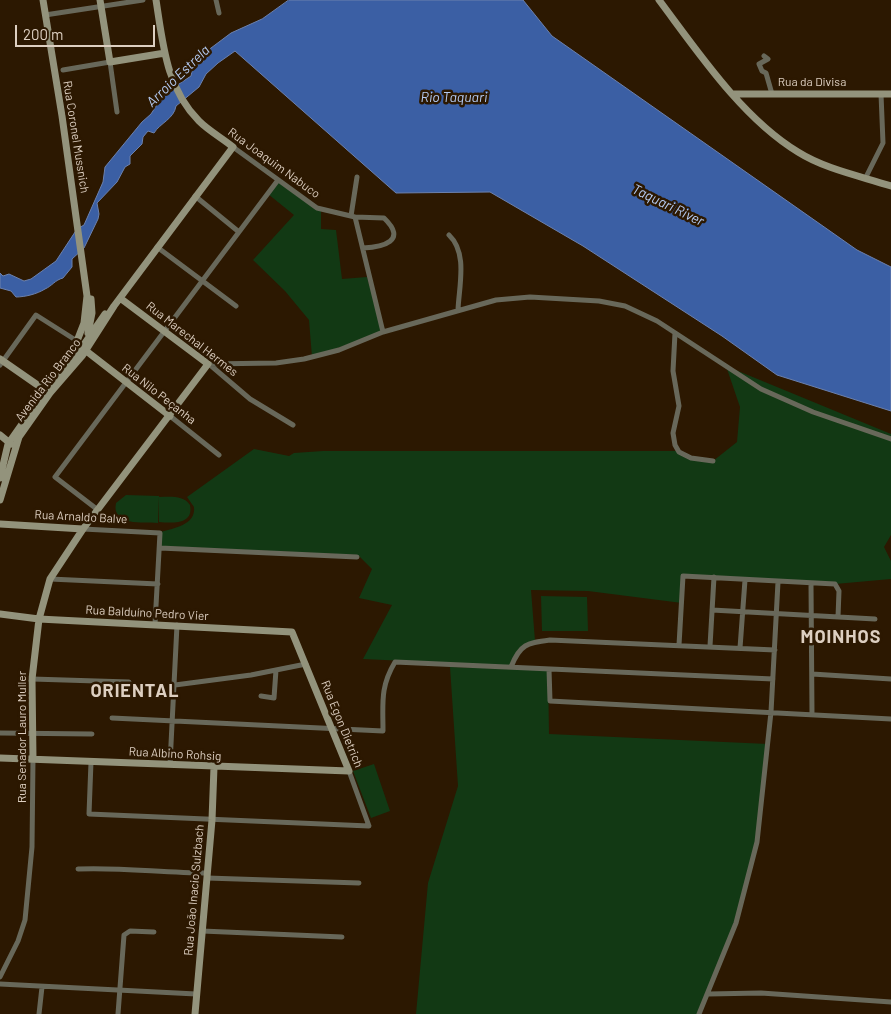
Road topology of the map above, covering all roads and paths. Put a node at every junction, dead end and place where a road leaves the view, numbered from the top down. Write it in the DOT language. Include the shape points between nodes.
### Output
graph roads {
  1 [pos="43,0"];
  2 [pos="143,0"];
  3 [pos="156,0"];
  4 [pos="216,0"];
  5 [pos="659,0"];
  6 [pos="100,3"];
  7 [pos="219,13"];
  8 [pos="46,15"];
  9 [pos="165,53"];
  10 [pos="764,56"];
  11 [pos="110,62"];
  12 [pos="63,70"];
  13 [pos="733,94"];
  14 [pos="772,94"];
  15 [pos="881,94"];
  16 [pos="891,94"];
  17 [pos="118,112"];
  18 [pos="888,134"];
  19 [pos="233,147"];
  20 [pos="357,177"];
  21 [pos="866,178"];
  22 [pos="278,180"];
  23 [pos="891,186"];
  24 [pos="195,196"];
  25 [pos="353,217"];
  26 [pos="240,232"];
  27 [pos="449,235"];
  28 [pos="157,247"];
  29 [pos="363,248"];
  30 [pos="86,276"];
  31 [pos="203,282"];
  32 [pos="120,298"];
  33 [pos="236,306"];
  34 [pos="458,310"];
  35 [pos="164,332"];
  36 [pos="383,332"];
  37 [pos="675,333"];
  38 [pos="77,341"];
  39 [pos="85,347"];
  40 [pos="1,361"];
  41 [pos="73,361"];
  42 [pos="208,364"];
  43 [pos="126,382"];
  44 [pos="48,392"];
  45 [pos="170,416"];
  46 [pos="293,424"];
  47 [pos="0,435"];
  48 [pos="891,439"];
  49 [pos="12,444"];
  50 [pos="219,455"];
  51 [pos="712,462"];
  52 [pos="0,478"];
  53 [pos="0,500"];
  54 [pos="98,510"];
  55 [pos="0,524"];
  56 [pos="83,529"];
  57 [pos="160,548"];
  58 [pos="357,557"];
  59 [pos="714,577"];
  60 [pos="50,579"];
  61 [pos="744,580"];
  62 [pos="778,582"];
  63 [pos="158,584"];
  64 [pos="811,584"];
  65 [pos="712,610"];
  66 [pos="742,612"];
  67 [pos="0,614"];
  68 [pos="777,614"];
  69 [pos="811,616"];
  70 [pos="838,617"];
  71 [pos="39,619"];
  72 [pos="875,619"];
  73 [pos="156,624"];
  74 [pos="177,626"];
  75 [pos="292,632"];
  76 [pos="679,645"];
  77 [pos="710,646"];
  78 [pos="740,648"];
  79 [pos="774,650"];
  80 [pos="306,664"];
  81 [pos="512,667"];
  82 [pos="549,669"];
  83 [pos="276,670"];
  84 [pos="812,674"];
  85 [pos="32,679"];
  86 [pos="773,679"];
  87 [pos="891,679"];
  88 [pos="128,682"];
  89 [pos="175,685"];
  90 [pos="261,696"];
  91 [pos="771,712"];
  92 [pos="812,714"];
  93 [pos="112,718"];
  94 [pos="891,719"];
  95 [pos="172,720"];
  96 [pos="332,728"];
  97 [pos="0,733"];
  98 [pos="32,733"];
  99 [pos="92,734"];
  100 [pos="0,758"];
  101 [pos="33,760"];
  102 [pos="91,762"];
  103 [pos="170,764"];
  104 [pos="214,767"];
  105 [pos="349,771"];
  106 [pos="212,820"];
  107 [pos="78,869"];
  108 [pos="207,876"];
  109 [pos="359,883"];
  110 [pos="154,932"];
  111 [pos="202,932"];
  112 [pos="342,937"];
  113 [pos="0,978"];
  114 [pos="0,984"];
  115 [pos="42,987"];
  116 [pos="120,991"];
  117 [pos="196,994"];
  118 [pos="708,994"];
  119 [pos="891,1002"];
  120 [pos="39,1014"];
  121 [pos="118,1014"];
  122 [pos="195,1014"];
  123 [pos="699,1014"];
  1 -- 8 [label="street, Rua Coronel Mussnich"];
  2 -- 6 [label="street"];
  3 -- 9 [label="street"];
  4 -- 7 [label="street"];
  5 -- 13 [label="street"];
  6 -- 8 [label="street"];
  6 -- 11 [label="street"];
  8 -- 30 [label="street, Rua Coronel Mussnich"];
  9 -- 11 [label="street"];
  9 -- 19 [label="street, Rua Joaquim Nabuco" via="170,78 189,109 200,122"];
  10 -- 14 [label="street" via="768,60 759,64 766,73"];
  11 -- 12 [label="street"];
  11 -- 17 [label="street"];
  13 -- 14 [label="street, Rua da Divisa"];
  13 -- 21 [label="street" via="762,125 798,153"];
  14 -- 15 [label="street, Rua da Divisa"];
  15 -- 16 [label="street, Rua da Divisa"];
  15 -- 18 [label="street"];
  18 -- 21 [label="street"];
  19 -- 22 [label="street, Rua Joaquim Nabuco"];
  19 -- 24 [label="street, Avenida Rio Branco"];
  20 -- 25 [label="street"];
  21 -- 23 [label="street"];
  22 -- 25 [label="street, Rua Joaquim Nabuco" via="317,208"];
  22 -- 26 [label="street"];
  24 -- 26 [label="street"];
  24 -- 28 [label="street, Avenida Rio Branco"];
  25 -- 29 [label="street"];
  25 -- 29 [label="street, Rua Joaquim Nabuco" via="384,218 392,226 394,236 390,243"];
  26 -- 31 [label="street"];
  27 -- 34 [label="street" via="456,242 460,254"];
  28 -- 31 [label="street"];
  28 -- 32 [label="street, Avenida Rio Branco"];
  29 -- 36 [label="street"];
  30 -- 38 [label="street, Rua Coronel Mussnich" via="87,311"];
  30 -- 39 [label="street, Rua Coronel Mussnich" via="92,313"];
  31 -- 33 [label="street"];
  31 -- 35 [label="street"];
  32 -- 35 [label="street, Rua Marechal Hermes"];
  32 -- 39 [label="street, Avenida Rio Branco" via="106,313"];
  34 -- 36 [label="street"];
  34 -- 37 [label="street" via="509,298 599,301 625,306"];
  35 -- 42 [label="street, Rua Marechal Hermes"];
  35 -- 43 [label="street"];
  36 -- 42 [label="street" via="304,359 276,363"];
  37 -- 48 [label="street" via="761,389 812,412"];
  37 -- 51 [label="street" via="673,371 679,406 673,433 675,445 679,452 691,458"];
  38 -- 40 [label="street" via="36,315"];
  38 -- 41 [label="street, Rua Coronel Mussnich"];
  39 -- 41 [label="street, Rua Coronel Mussnich"];
  39 -- 43 [label="street, Rua Nilo Peçanha"];
  40 -- 44 [label="street"];
  41 -- 44 [label="street, Avenida Rio Branco"];
  42 -- 45 [label="street, Rua Senador Lauro Muller"];
  42 -- 46 [label="street, Rua Marechal Hermes" via="250,399"];
  43 -- 45 [label="street, Rua Nilo Peçanha"];
  43 -- 54 [label="street" via="55,477"];
  44 -- 49 [label="street, Avenida Rio Branco"];
  45 -- 50 [label="street, Rua Nilo Peçanha"];
  45 -- 54 [label="street, Rua Senador Lauro Muller"];
  47 -- 49 [label="street"];
  49 -- 52 [label="street, Avenida Rio Branco"];
  49 -- 53 [label="street, Avenida Rio Branco"];
  54 -- 56 [label="street, Rua Senador Lauro Muller"];
  55 -- 56 [label="street, Rua Arnaldo Balve"];
  56 -- 57 [label="street, Rua Arnaldo Balve" via="160,533"];
  56 -- 60 [label="street, Rua Senador Lauro Muller"];
  57 -- 58 [label="street"];
  57 -- 63 [label="street"];
  59 -- 61 [label="street"];
  59 -- 65 [label="street"];
  59 -- 76 [label="street" via="683,576"];
  60 -- 63 [label="street"];
  60 -- 71 [label="street, Rua Senador Lauro Muller"];
  61 -- 62 [label="street"];
  61 -- 66 [label="street"];
  62 -- 64 [label="street"];
  62 -- 68 [label="street"];
  63 -- 73 [label="street"];
  64 -- 69 [label="street"];
  64 -- 70 [label="street" via="835,584 839,591"];
  65 -- 66 [label="street"];
  65 -- 77 [label="street"];
  66 -- 68 [label="street"];
  66 -- 78 [label="street"];
  67 -- 71 [label="street, Rua Balduíno Pedro Vier"];
  68 -- 69 [label="street"];
  68 -- 79 [label="street"];
  69 -- 70 [label="street"];
  69 -- 84 [label="street"];
  70 -- 72 [label="street"];
  71 -- 73 [label="street, Rua Balduíno Pedro Vier"];
  71 -- 85 [label="street, Rua Senador Lauro Muller"];
  73 -- 74 [label="street, Rua Balduíno Pedro Vier"];
  74 -- 75 [label="street, Rua Balduíno Pedro Vier"];
  74 -- 89 [label="street"];
  75 -- 80 [label="street, Rua Egon Dietrich"];
  76 -- 77 [label="street"];
  76 -- 81 [label="street" via="550,640 528,643 517,652"];
  77 -- 78 [label="street"];
  78 -- 79 [label="street"];
  79 -- 86 [label="street"];
  80 -- 83 [label="street"];
  80 -- 96 [label="street, Rua Egon Dietrich"];
  81 -- 82 [label="street"];
  81 -- 96 [label="street" via="395,662 383,690 383,731"];
  82 -- 86 [label="street"];
  82 -- 91 [label="street" via="550,701"];
  83 -- 89 [label="street"];
  83 -- 90 [label="street" via="274,698"];
  84 -- 87 [label="street"];
  84 -- 92 [label="street"];
  85 -- 88 [label="street"];
  85 -- 98 [label="street, Rua Senador Lauro Muller"];
  86 -- 91 [label="street"];
  89 -- 95 [label="street"];
  91 -- 92 [label="street"];
  91 -- 118 [label="street" via="757,842 736,923"];
  92 -- 94 [label="street"];
  93 -- 95 [label="street"];
  95 -- 96 [label="street"];
  95 -- 103 [label="street"];
  96 -- 105 [label="street, Rua Egon Dietrich"];
  97 -- 98 [label="street"];
  98 -- 99 [label="street"];
  98 -- 101 [label="street, Rua Senador Lauro Muller"];
  100 -- 101 [label="street, Rua Albino Rohsig"];
  101 -- 102 [label="street, Rua Albino Rohsig"];
  101 -- 113 [label="street, Rua Senador Lauro Muller" via="32,847 25,920"];
  102 -- 103 [label="street, Rua Albino Rohsig"];
  102 -- 106 [label="street" via="89,814"];
  103 -- 104 [label="street, Rua Albino Rohsig"];
  104 -- 105 [label="street, Rua Albino Rohsig"];
  104 -- 106 [label="street, Rua João Inacio Sulzbach"];
  105 -- 106 [label="street, Rua Egon Dietrich" via="369,826"];
  106 -- 108 [label="street, Rua João Inacio Sulzbach"];
  107 -- 108 [label="street" via="116,868"];
  108 -- 109 [label="street"];
  108 -- 111 [label="street, Rua João Inacio Sulzbach"];
  110 -- 116 [label="street" via="130,931 124,935"];
  111 -- 112 [label="street"];
  111 -- 117 [label="street, Rua João Inacio Sulzbach"];
  114 -- 115 [label="street"];
  115 -- 116 [label="street"];
  115 -- 120 [label="street"];
  116 -- 117 [label="street"];
  116 -- 121 [label="street"];
  117 -- 122 [label="street, Rua João Inacio Sulzbach"];
  118 -- 119 [label="street" via="762,993"];
  118 -- 123 [label="street"];
}
